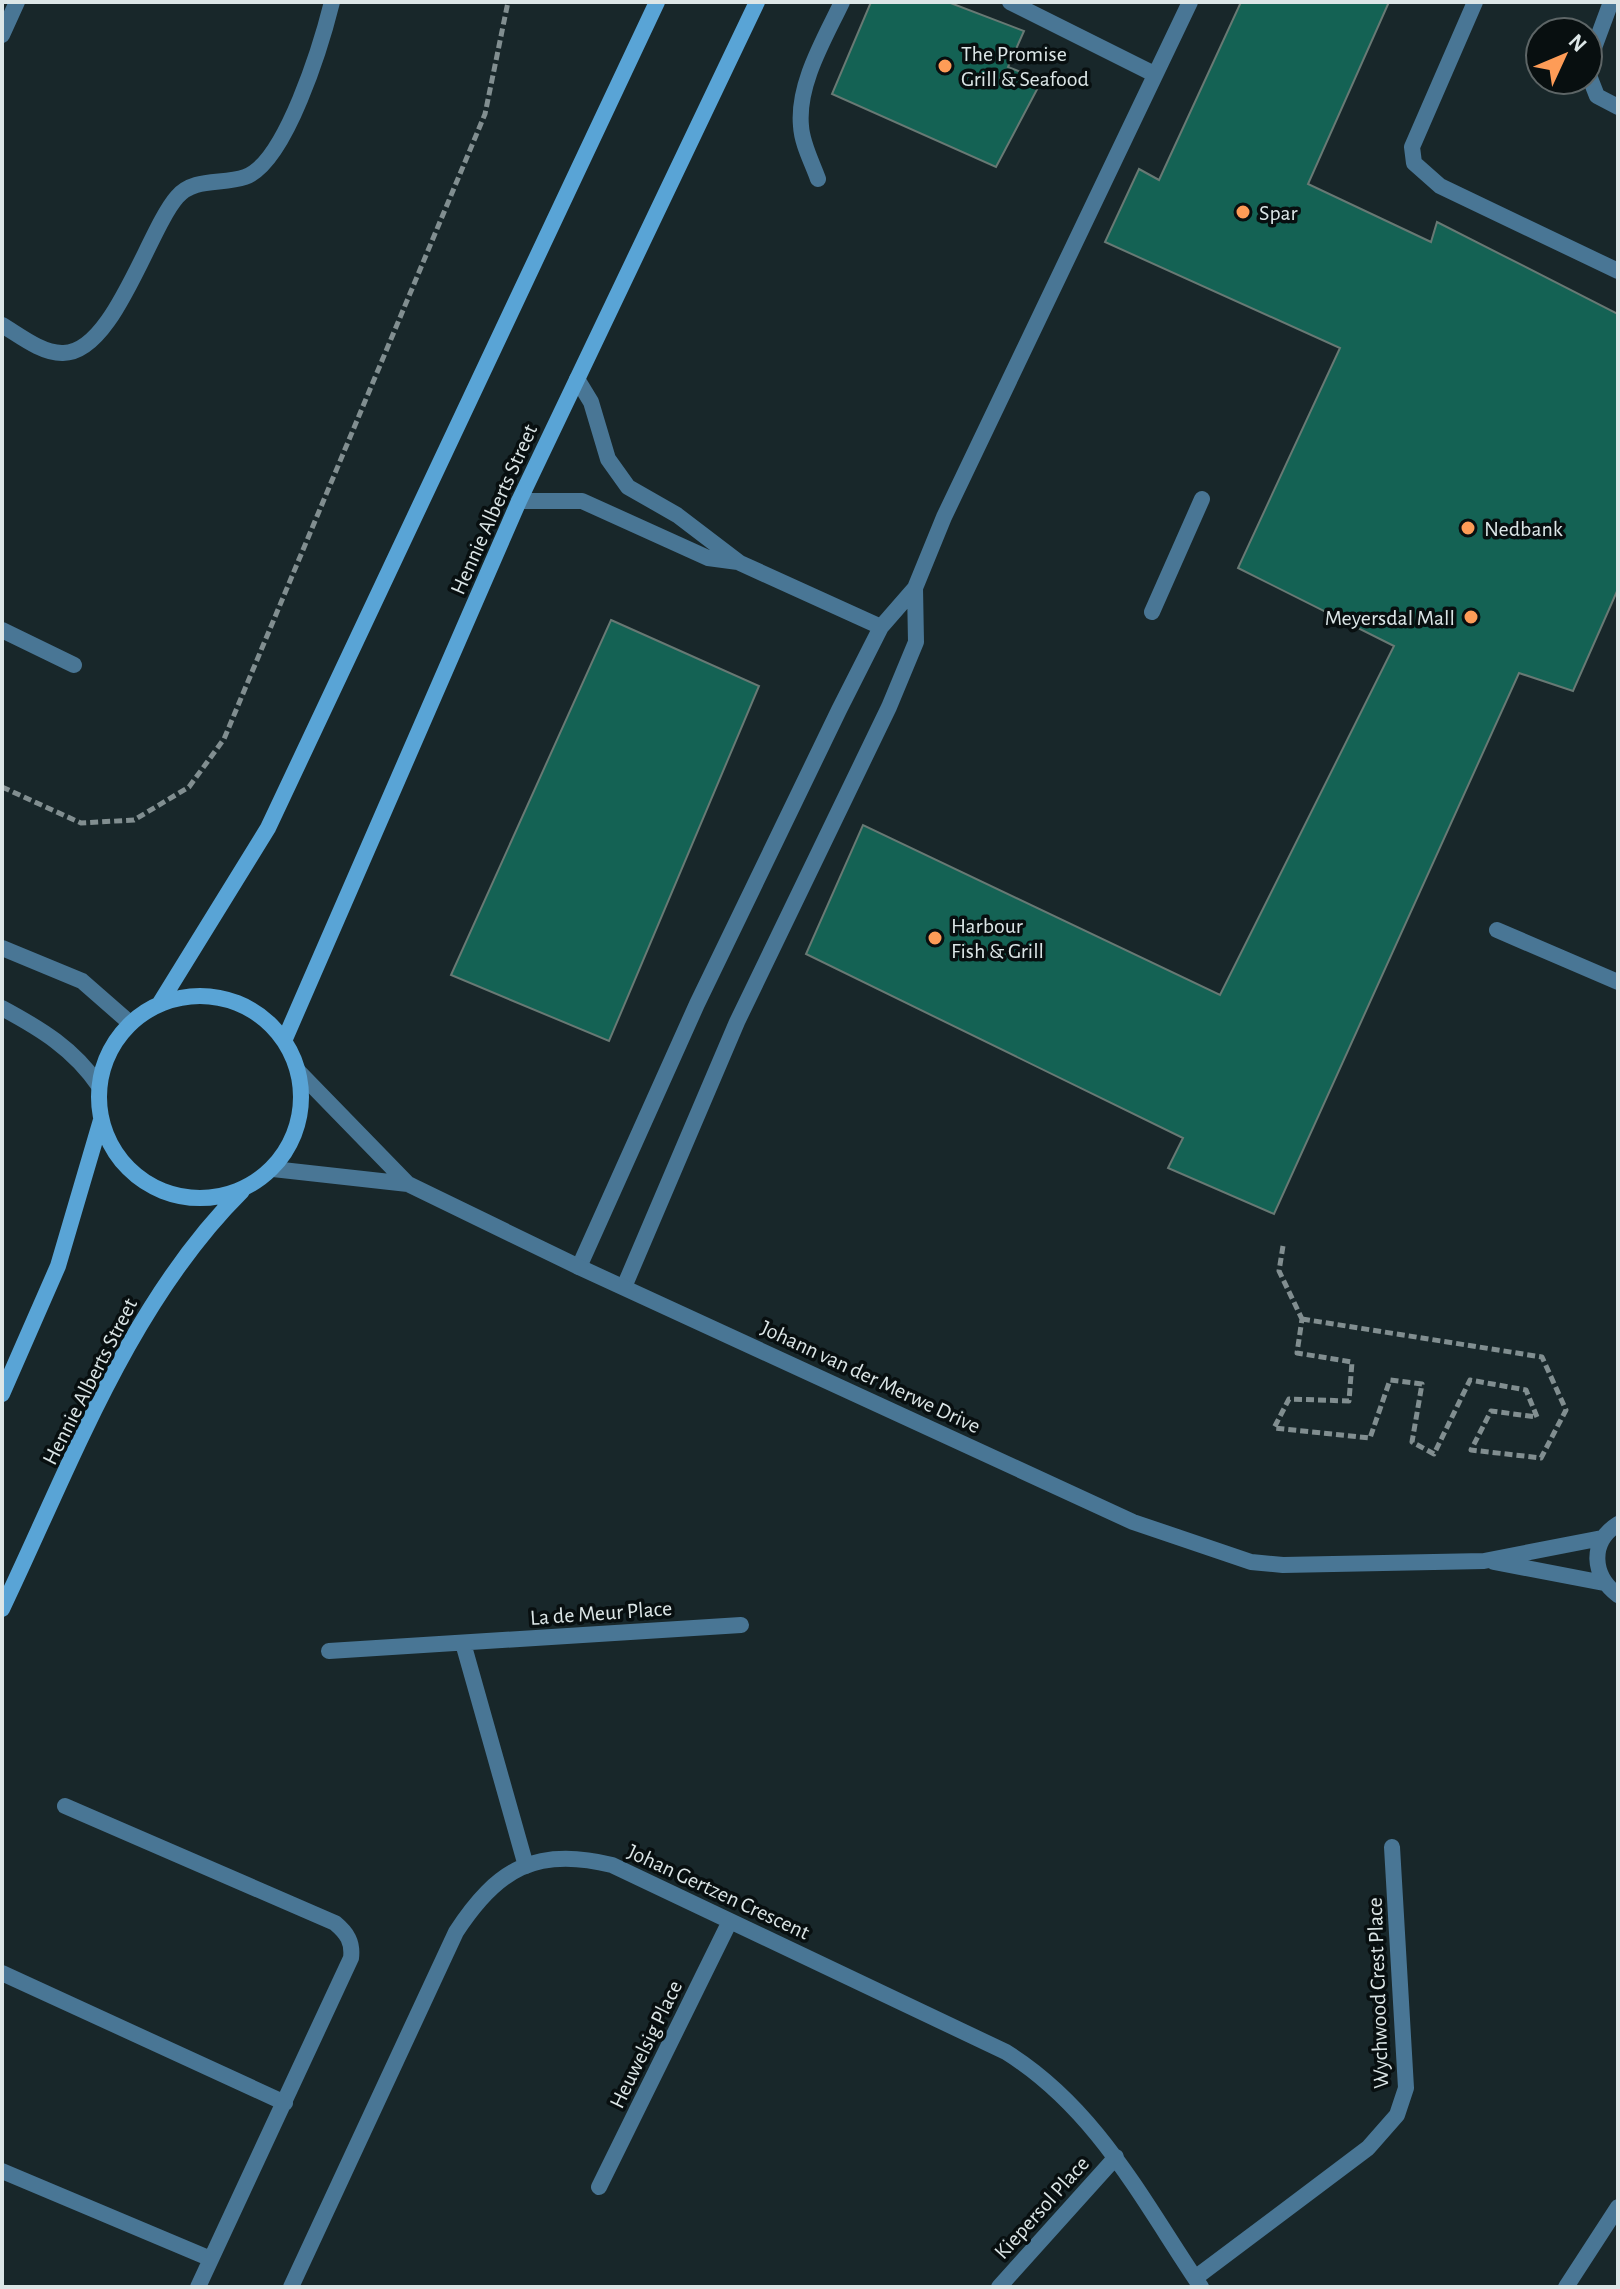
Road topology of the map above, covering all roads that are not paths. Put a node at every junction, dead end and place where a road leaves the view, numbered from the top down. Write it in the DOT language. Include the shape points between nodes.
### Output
graph roads {
  1 [pos="17,2"];
  2 [pos="332,2"];
  3 [pos="657,2"];
  4 [pos="757,2"];
  5 [pos="842,2"];
  6 [pos="1010,2"];
  7 [pos="1190,2"];
  8 [pos="1475,2"];
  9 [pos="1611,2"];
  10 [pos="1604,21"];
  11 [pos="2,35"];
  12 [pos="1154,74"];
  13 [pos="1597,96"];
  14 [pos="1618,107"];
  15 [pos="818,179"];
  16 [pos="1618,271"];
  17 [pos="2,325"];
  18 [pos="577,379"];
  19 [pos="1202,499"];
  20 [pos="519,501"];
  21 [pos="740,563"];
  22 [pos="915,588"];
  23 [pos="1152,612"];
  24 [pos="881,627"];
  25 [pos="2,630"];
  26 [pos="74,665"];
  27 [pos="1497,930"];
  28 [pos="2,948"];
  29 [pos="1618,982"];
  30 [pos="160,1003"];
  31 [pos="2,1008"];
  32 [pos="130,1023"];
  33 [pos="284,1041"];
  34 [pos="299,1072"];
  35 [pos="99,1086"];
  36 [pos="101,1120"];
  37 [pos="273,1169"];
  38 [pos="408,1184"];
  39 [pos="243,1190"];
  40 [pos="579,1267"];
  41 [pos="624,1287"];
  42 [pos="2,1394"];
  43 [pos="1618,1524"];
  44 [pos="1602,1538"];
  45 [pos="1484,1561"];
  46 [pos="1604,1583"];
  47 [pos="1618,1595"];
  48 [pos="2,1609"];
  49 [pos="741,1625"];
  50 [pos="463,1643"];
  51 [pos="329,1651"];
  52 [pos="65,1806"];
  53 [pos="1392,1847"];
  54 [pos="526,1866"];
  55 [pos="730,1921"];
  56 [pos="2,1973"];
  57 [pos="285,2103"];
  58 [pos="1116,2157"];
  59 [pos="2,2171"];
  60 [pos="599,2187"];
  61 [pos="1618,2207"];
  62 [pos="211,2259"];
  63 [pos="1198,2282"];
  64 [pos="198,2287"];
  65 [pos="291,2287"];
  66 [pos="999,2287"];
  67 [pos="1566,2287"];
  1 -- 11 [label="street"];
  2 -- 17 [label="street" via="296,111 270,153 248,176 202,183 175,198 120,301 95,336 80,350 62,353"];
  3 -- 30 [label="street, Hennie Alberts Street" via="268,828"];
  4 -- 18 [label="street, Hennie Alberts Street"];
  5 -- 15 [label="street" via="802,100 801,126"];
  6 -- 12 [label="street"];
  7 -- 12 [label="street"];
  8 -- 16 [label="street" via="1412,147 1414,163 1440,186"];
  9 -- 10 [label="street"];
  12 -- 22 [label="street"];
  13 -- 14 [label="street"];
  18 -- 20 [label="street, Hennie Alberts Street"];
  18 -- 21 [label="street" via="591,402 617,476"];
  19 -- 23 [label="street"];
  20 -- 21 [label="street" via="582,501 708,558"];
  20 -- 33 [label="street, Hennie Alberts Street"];
  21 -- 24 [label="street"];
  22 -- 24 [label="street"];
  22 -- 41 [label="street" via="916,642 895,694 724,1050"];
  24 -- 40 [label="street" via="697,1004"];
  25 -- 26 [label="street"];
  27 -- 29 [label="street"];
  28 -- 32 [label="street" via="82,981"];
  30 -- 32 [label="street, Hennie Alberts Street"];
  30 -- 33 [label="street, Hennie Alberts Street" via="194,995 229,1000 260,1015"];
  31 -- 35 [label="street" via="61,1043"];
  32 -- 35 [label="street, Hennie Alberts Street" via="109,1052"];
  33 -- 34 [label="street, Hennie Alberts Street"];
  34 -- 37 [label="street, Hennie Alberts Street" via="302,1108 292,1141"];
  34 -- 38 [label="street, Johann van der Merwe Drive"];
  35 -- 36 [label="street, Hennie Alberts Street"];
  36 -- 39 [label="street, Hennie Alberts Street" via="114,1151 138,1178 171,1195 208,1199"];
  36 -- 42 [label="street, Hennie Alberts Street" via="58,1266"];
  37 -- 38 [label="street"];
  37 -- 39 [label="street, Hennie Alberts Street"];
  38 -- 40 [label="street, Johann van der Merwe Drive"];
  39 -- 48 [label="street, Hennie Alberts Street" via="186,1253 148,1309"];
  40 -- 41 [label="street, Johann van der Merwe Drive"];
  41 -- 45 [label="street, Johann van der Merwe Drive" via="1133,1522 1251,1562"];
  43 -- 44 [label="street"];
  44 -- 45 [label="street, Johann van der Merwe Drive"];
  44 -- 46 [label="street" via="1596,1564"];
  45 -- 46 [label="street, Johann van der Merwe Drive"];
  46 -- 47 [label="street"];
  49 -- 50 [label="street, La de Meur Place"];
  50 -- 51 [label="street, La de Meur Place"];
  50 -- 54 [label="street"];
  52 -- 57 [label="street" via="320,1916 345,1932 351,1958"];
  53 -- 63 [label="street, Wychwood Crest Place" via="1406,2088 1397,2115 1368,2148"];
  54 -- 55 [label="street, Johan Gertzen Crescent" via="571,1858 612,1865"];
  54 -- 65 [label="street, Johan Gertzen Crescent" via="489,1886 456,1932"];
  55 -- 58 [label="street, Johan Gertzen Crescent" via="1006,2052 1063,2092"];
  55 -- 60 [label="street, Heuwelsig Place"];
  56 -- 57 [label="street"];
  57 -- 62 [label="street"];
  58 -- 63 [label="street, Johan Gertzen Crescent"];
  58 -- 66 [label="street, Kiepersol Place"];
  59 -- 62 [label="street"];
  61 -- 67 [label="street"];
  62 -- 64 [label="street"];
}
